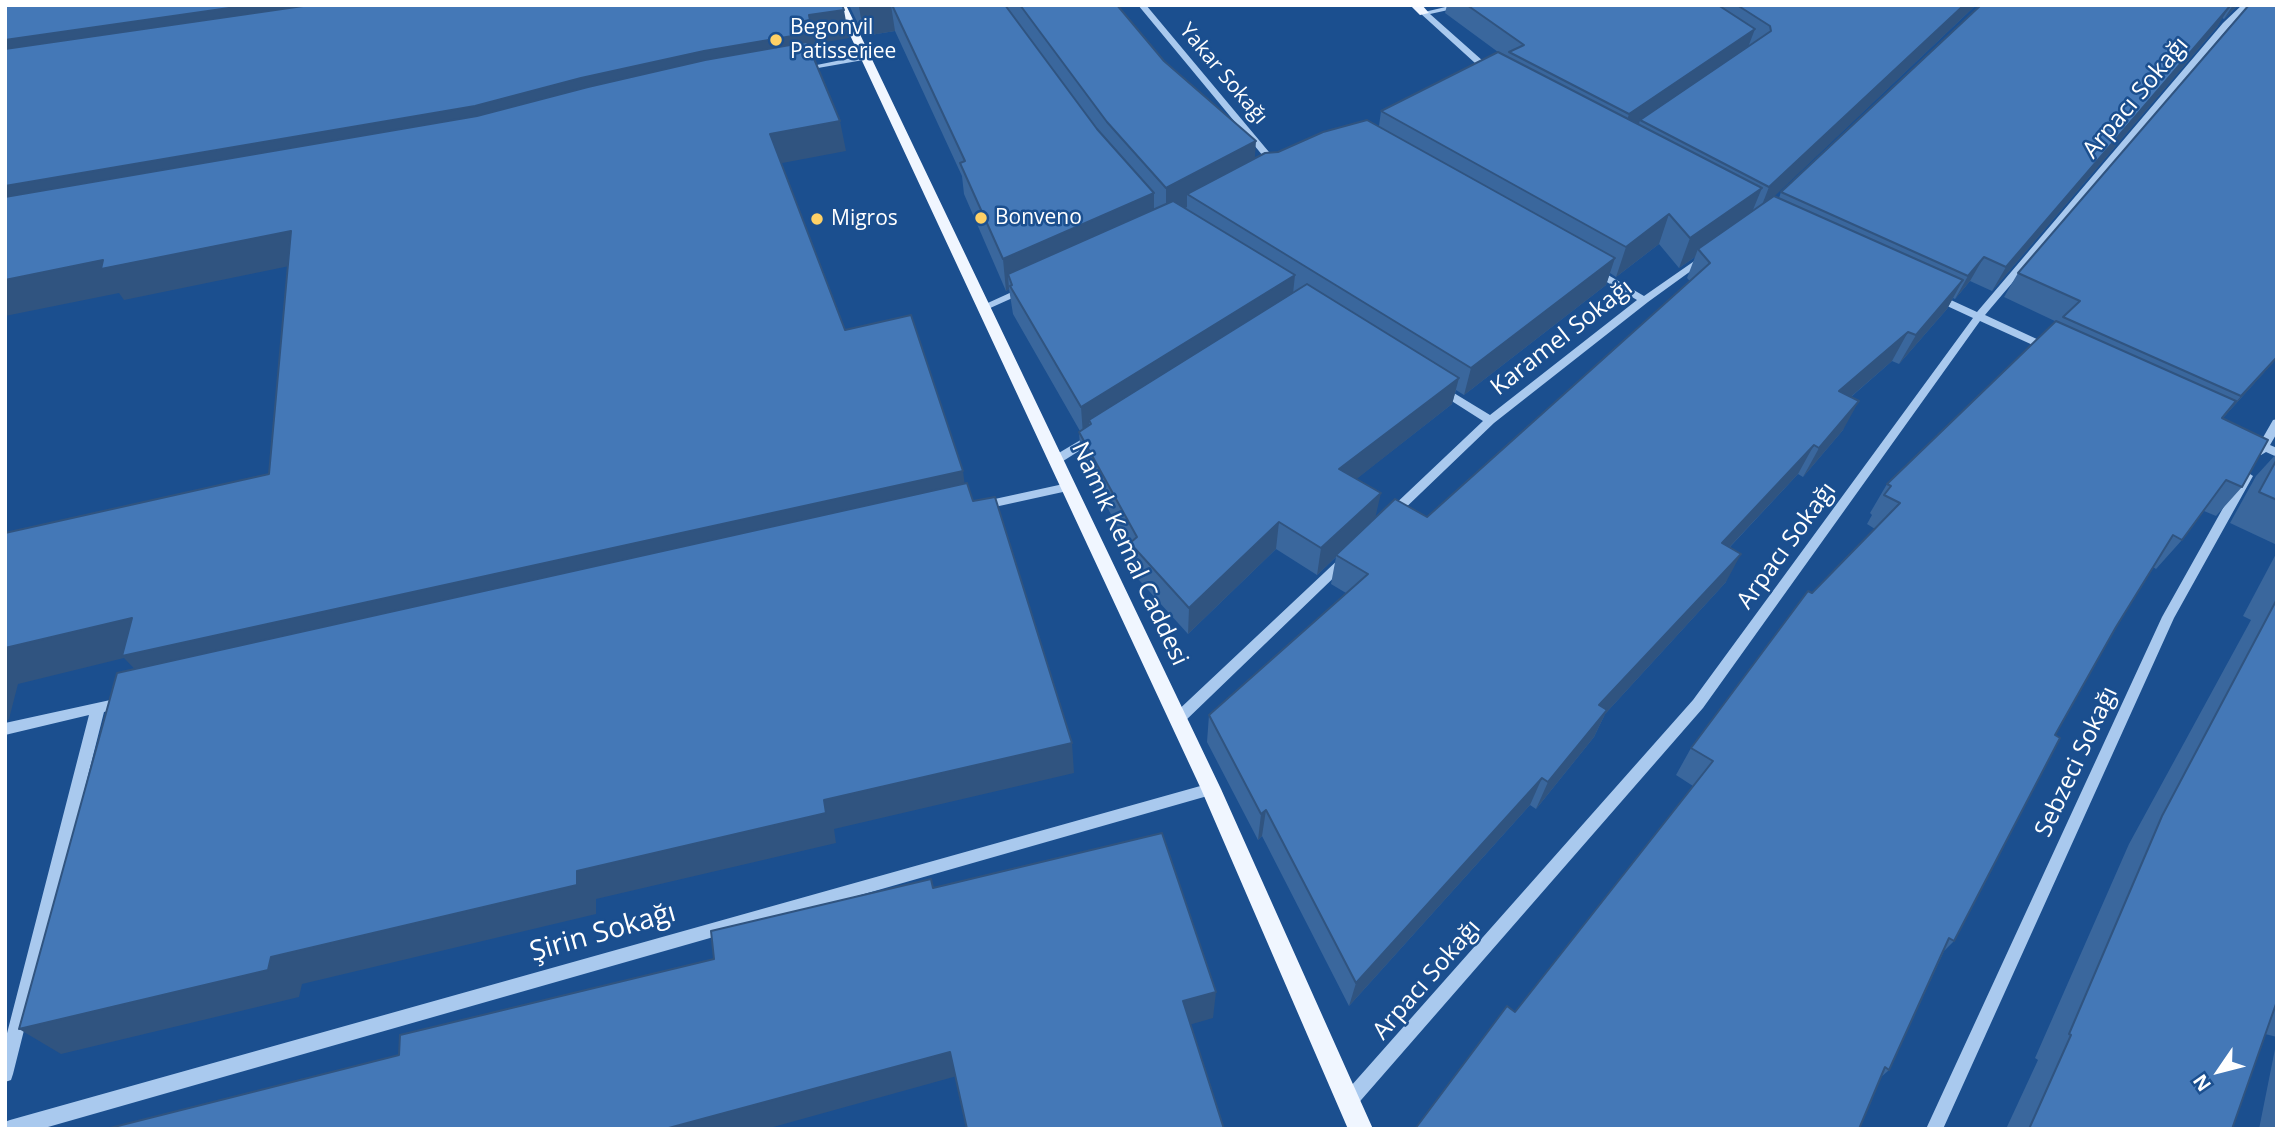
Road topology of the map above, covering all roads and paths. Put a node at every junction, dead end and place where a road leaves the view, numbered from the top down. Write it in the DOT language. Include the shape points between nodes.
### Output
graph roads {
  1 [pos="841,5"];
  2 [pos="1142,5"];
  3 [pos="1467,5"];
  4 [pos="2246,5"];
  5 [pos="1419,9"];
  6 [pos="866,57"];
  7 [pos="791,71"];
  8 [pos="1492,74"];
  9 [pos="1481,80"];
  10 [pos="1289,162"];
  11 [pos="1276,166"];
  12 [pos="1265,172"];
  13 [pos="1719,247"];
  14 [pos="1584,265"];
  15 [pos="1032,286"];
  16 [pos="1930,294"];
  17 [pos="1644,300"];
  18 [pos="984,307"];
  19 [pos="1979,316"];
  20 [pos="2065,356"];
  21 [pos="1432,384"];
  22 [pos="1490,420"];
  23 [pos="2277,423"];
  24 [pos="1103,430"];
  25 [pos="2238,435"];
  26 [pos="2270,449"];
  27 [pos="1056,460"];
  28 [pos="1068,487"];
  29 [pos="972,509"];
  30 [pos="1380,526"];
  31 [pos="1349,555"];
  32 [pos="138,699"];
  33 [pos="97,708"];
  34 [pos="1178,719"];
  35 [pos="5,729"];
  36 [pos="1211,789"];
  37 [pos="5,1074"];
  38 [pos="1349,1101"];
  39 [pos="10,1129"];
  40 [pos="1361,1129"];
  41 [pos="1934,1129"];
  1 -- 6 [label="main road, Namık Kemal Caddesi"];
  2 -- 11 [label="street, Yakar Sokağı"];
  3 -- 5 [label="street"];
  4 -- 19 [label="street, Arpacı Sokağı" via="2220,23"];
  5 -- 8 [label="street"];
  6 -- 7 [label="street"];
  6 -- 18 [label="main road, Namık Kemal Caddesi"];
  8 -- 9 [label="street"];
  10 -- 11 [label="street"];
  11 -- 12 [label="street"];
  13 -- 17 [label="street, Karamel Sokağı"];
  14 -- 17 [label="street"];
  15 -- 18 [label="street"];
  16 -- 19 [label="street"];
  17 -- 22 [label="street, Karamel Sokağı"];
  18 -- 27 [label="main road, Namık Kemal Caddesi"];
  19 -- 20 [label="street"];
  19 -- 38 [label="street, Arpacı Sokağı" via="1698,704"];
  21 -- 22 [label="street"];
  22 -- 30 [label="street, Karamel Sokağı"];
  23 -- 26 [label="street, Sebzeci Sokağı"];
  24 -- 27 [label="street"];
  25 -- 26 [label="street"];
  26 -- 41 [label="street, Sebzeci Sokağı" via="2168,617"];
  27 -- 28 [label="main road, Namık Kemal Caddesi"];
  28 -- 29 [label="street"];
  28 -- 34 [label="main road, Namık Kemal Caddesi"];
  31 -- 34 [label="street"];
  32 -- 33 [label="street"];
  33 -- 35 [label="street"];
  33 -- 37 [label="street"];
  34 -- 36 [label="main road, Namık Kemal Caddesi"];
  36 -- 38 [label="main road, Namık Kemal Caddesi"];
  36 -- 39 [label="street, Şirin Sokağı"];
  38 -- 40 [label="main road, Namık Kemal Caddesi"];
}
